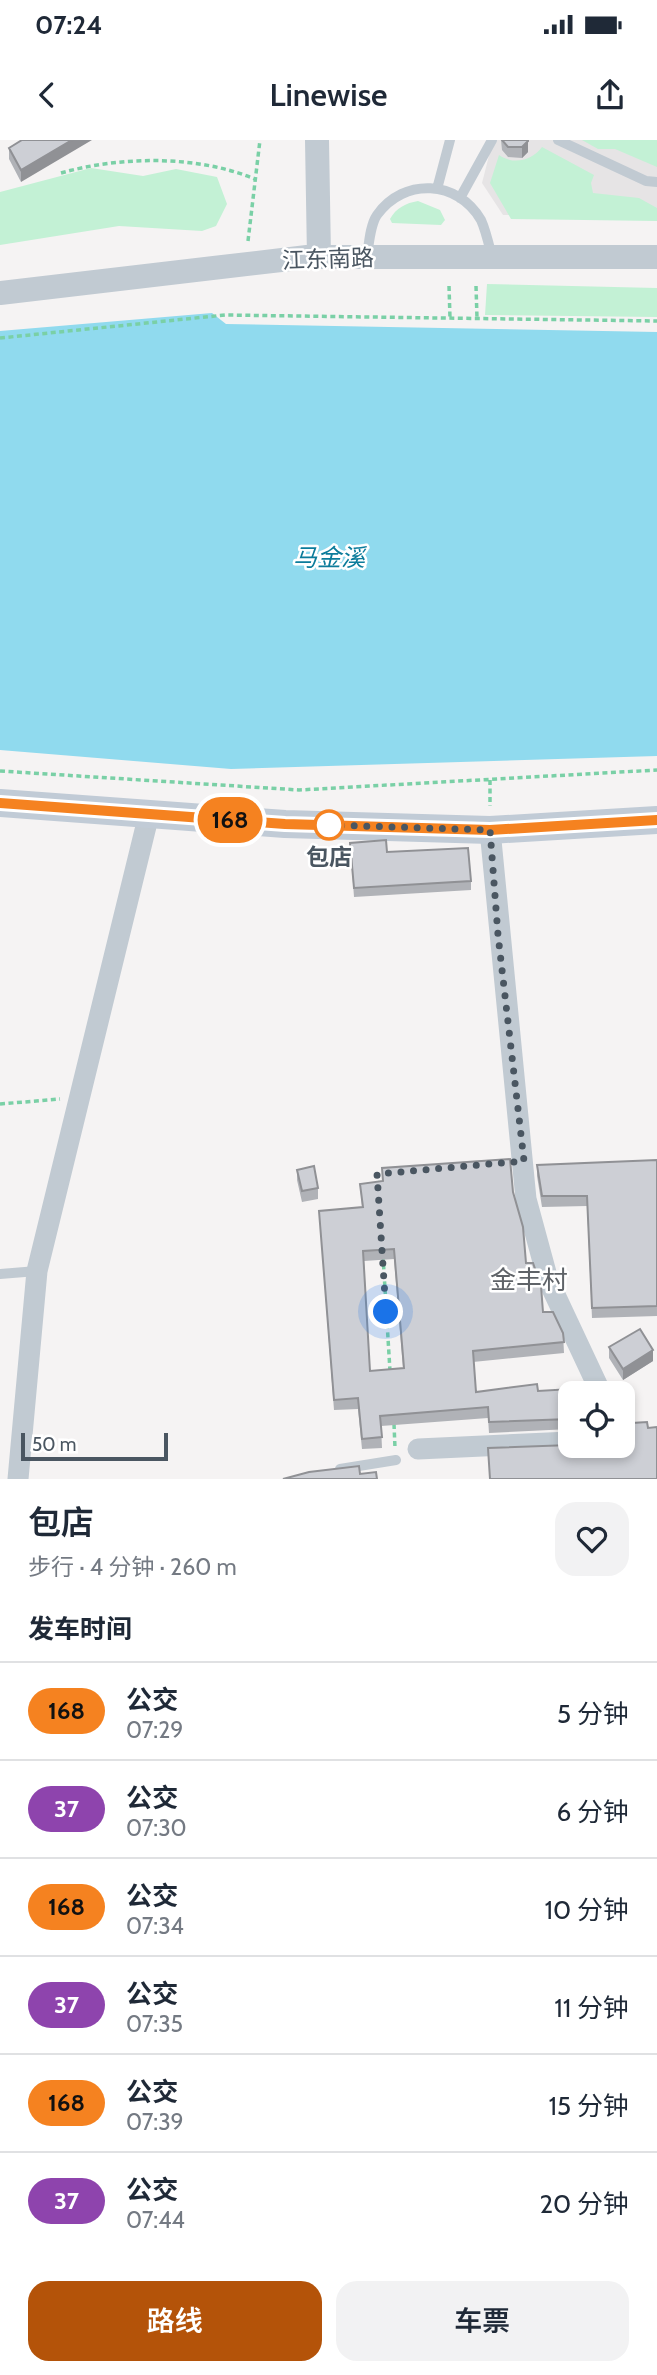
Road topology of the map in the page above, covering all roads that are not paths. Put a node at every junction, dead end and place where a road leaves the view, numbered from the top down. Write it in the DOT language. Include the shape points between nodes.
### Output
graph roads {
  1 [pos="317,140"];
  2 [pos="450,140"];
  3 [pos="492,140"];
  4 [pos="558,140"];
  5 [pos="657,182"];
  6 [pos="437,189"];
  7 [pos="460,198"];
  8 [pos="319,257"];
  9 [pos="367,257"];
  10 [pos="492,257"];
  11 [pos="657,257"];
  12 [pos="0,293"];
  13 [pos="0,803"];
  14 [pos="149,814"];
  15 [pos="657,820"];
  16 [pos="490,830"];
  17 [pos="37,1271"];
  18 [pos="0,1274"];
  19 [pos="595,1381"];
  20 [pos="558,1443"];
  21 [pos="418,1449"];
  22 [pos="396,1460"];
  23 [pos="323,1472"];
  24 [pos="18,1479"];
  1 -- 8 [label="street"];
  2 -- 6 [label="lane"];
  3 -- 7 [label="lane"];
  4 -- 5 [label="lane"];
  6 -- 7 [label="lane"];
  6 -- 9 [label="lane" via="407,190 391,199 376,217"];
  7 -- 10 [label="lane" via="481,220"];
  8 -- 9 [label="street, 江东南路"];
  8 -- 12 [label="street, 江东南路"];
  9 -- 10 [label="street, 江东南路"];
  10 -- 11 [label="street, 江东南路"];
  13 -- 14 [label="main road"];
  14 -- 16 [label="main road" via="285,824"];
  14 -- 17 [label="street"];
  15 -- 16 [label="main road"];
  16 -- 19 [label="street" via="526,1199 548,1280"];
  17 -- 18 [label="lane"];
  17 -- 24 [label="street"];
  20 -- 21 [label="street"];
  22 -- 23 [label="lane"];
}
